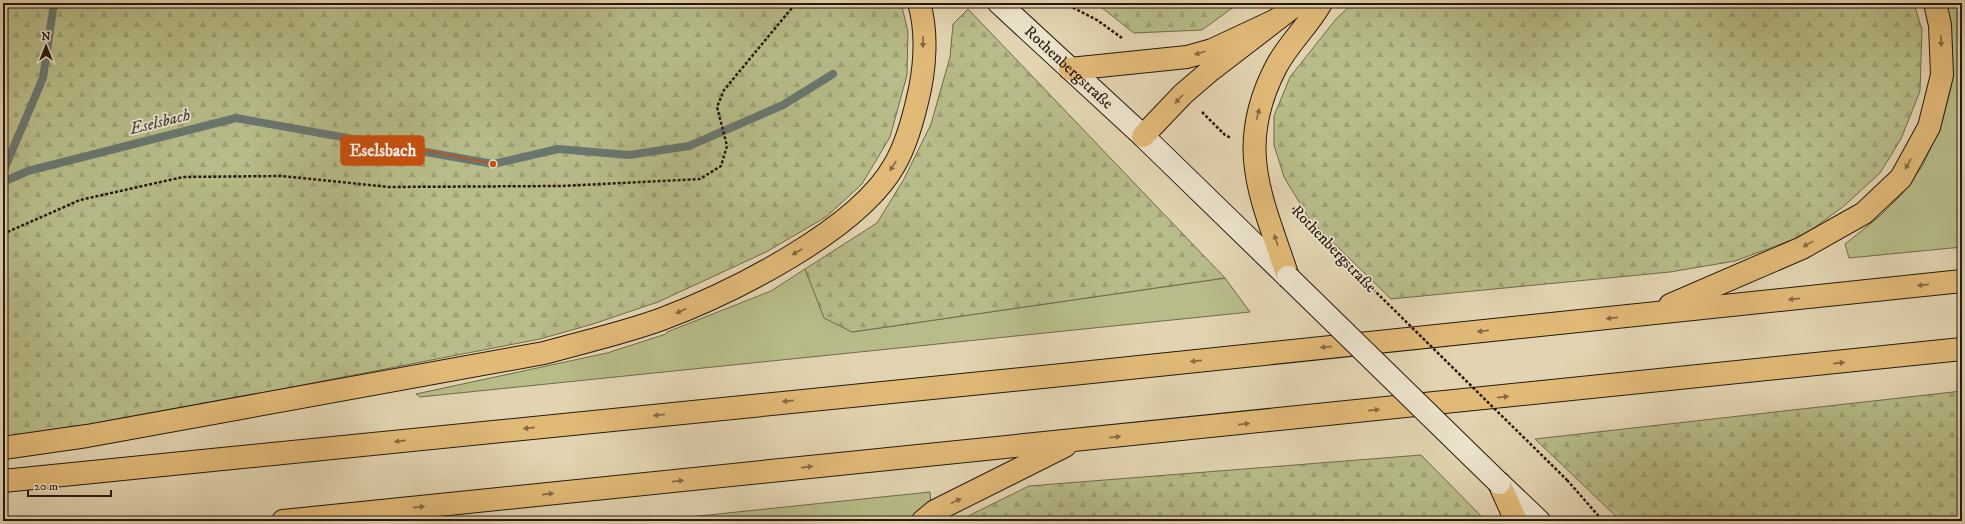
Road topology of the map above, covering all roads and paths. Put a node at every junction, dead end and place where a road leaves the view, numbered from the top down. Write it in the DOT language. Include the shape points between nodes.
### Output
graph roads {
  1 [pos="796,3"];
  2 [pos="919,3"];
  3 [pos="999,3"];
  4 [pos="1064,3"];
  5 [pos="1298,3"];
  6 [pos="1321,3"];
  7 [pos="1935,3"];
  8 [pos="1274,22"];
  9 [pos="1149,60"];
  10 [pos="1070,69"];
  11 [pos="1183,94"];
  12 [pos="1143,136"];
  13 [pos="1253,148"];
  14 [pos="1291,205"];
  15 [pos="3,234"];
  16 [pos="1288,277"];
  17 [pos="1962,281"];
  18 [pos="1651,314"];
  19 [pos="1962,349"];
  20 [pos="1076,441"];
  21 [pos="3,448"];
  22 [pos="3,481"];
  23 [pos="1499,483"];
  24 [pos="283,521"];
  25 [pos="923,521"];
  26 [pos="1516,521"];
  27 [pos="1539,521"];
  28 [pos="1603,521"];
  1 -- 15 [label="path" via="724,90 717,107 727,146 721,166 700,179 562,186 389,187 281,176 183,177 80,200"];
  2 -- 21 [label="highway, one-way" via="924,36 920,90 911,125 895,165 870,197 840,223 771,267 716,295 662,319 544,352 87,436"];
  3 -- 10 [label="main road, Rothenbergstraße"];
  4 -- 9 [label="path" via="1097,20"];
  5 -- 8 [label="highway"];
  13 -- 6 [label="highway, one-way" via="1261,103 1276,67"];
  7 -- 18 [label="highway, one-way" via="1940,25 1942,75 1929,127 1900,178 1864,213 1802,248"];
  8 -- 9 [label="highway, one-way" via="1212,50 1186,57"];
  8 -- 11 [label="highway"];
  9 -- 10 [label="highway"];
  10 -- 12 [label="main road, Rothenbergstraße"];
  11 -- 12 [label="highway, one-way"];
  11 -- 13 [label="path" via="1224,135"];
  12 -- 16 [label="main road, Rothenbergstraße"];
  16 -- 13 [label="highway, one-way" via="1256,180"];
  14 -- 28 [label="path, Rothenbergstraße, bridge" via="1323,240 1567,480"];
  16 -- 23 [label="main road, Rothenbergstraße, bridge"];
  17 -- 18 [label="highway, one-way"];
  18 -- 22 [label="highway, one-way"];
  20 -- 19 [label="highway, one-way"];
  24 -- 20 [label="highway, one-way"];
  25 -- 20 [label="highway, one-way" via="935,511"];
  23 -- 26 [label="highway"];
  23 -- 27 [label="main road, Rothenbergstraße"];
}
